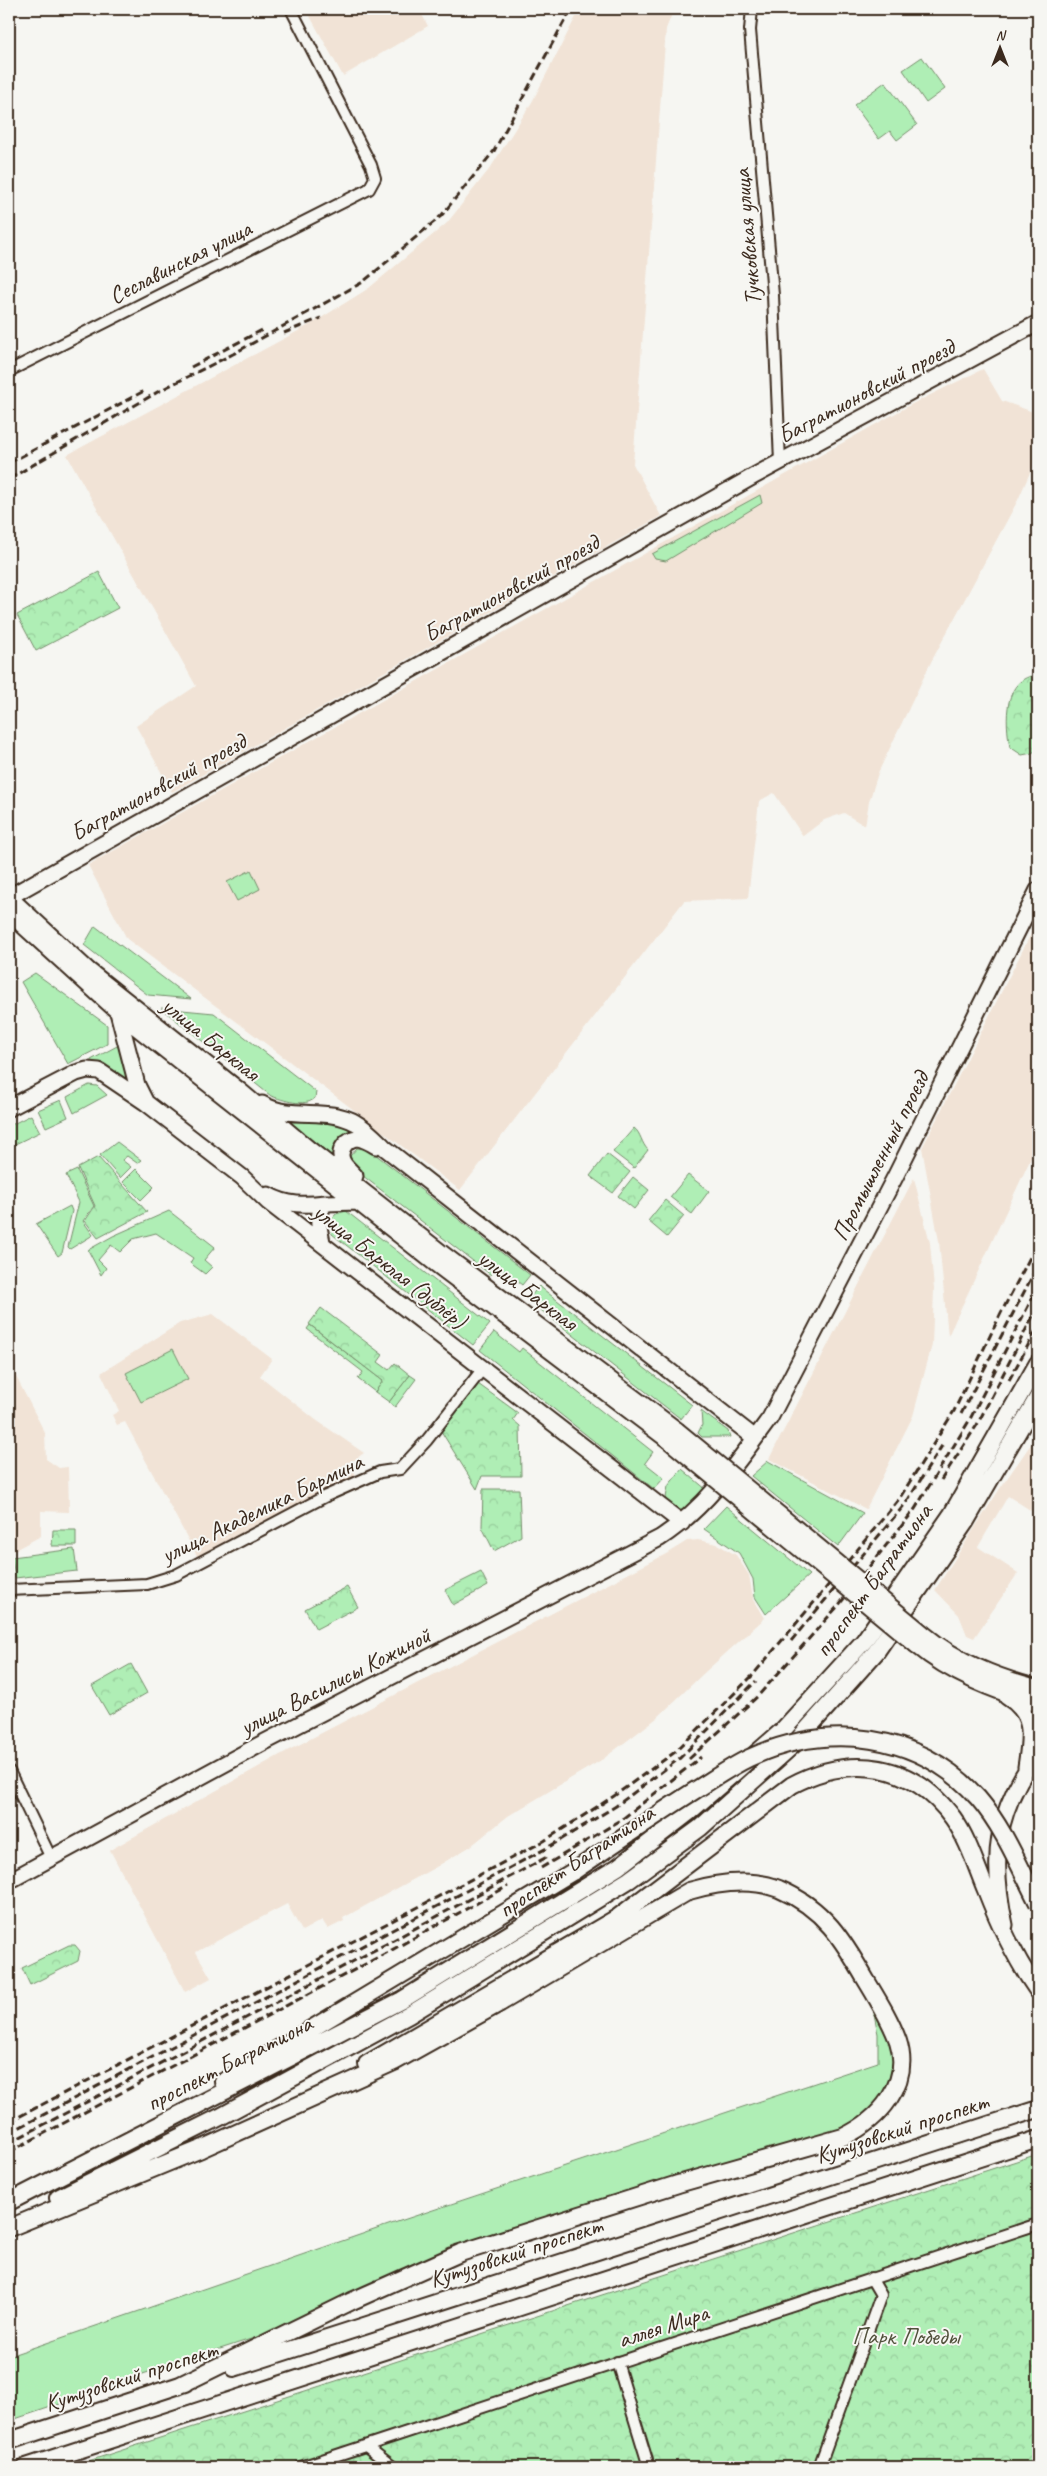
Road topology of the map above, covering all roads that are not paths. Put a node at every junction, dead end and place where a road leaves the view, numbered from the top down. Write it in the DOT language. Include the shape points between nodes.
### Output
graph roads {
  1 [pos="291,9"];
  2 [pos="752,9"];
  3 [pos="1038,323"];
  4 [pos="9,372"];
  5 [pos="780,462"];
  6 [pos="1038,890"];
  7 [pos="9,897"];
  8 [pos="9,913"];
  9 [pos="118,1012"];
  10 [pos="240,1090"];
  11 [pos="145,1102"];
  12 [pos="9,1108"];
  13 [pos="385,1148"];
  14 [pos="242,1177"];
  15 [pos="376,1201"];
  16 [pos="356,1202"];
  17 [pos="326,1203"];
  18 [pos="322,1242"];
  19 [pos="1038,1363"];
  20 [pos="484,1367"];
  21 [pos="1038,1397"];
  22 [pos="672,1435"];
  23 [pos="756,1438"];
  24 [pos="682,1523"];
  25 [pos="9,1590"];
  26 [pos="920,1640"];
  27 [pos="991,1688"];
  28 [pos="1038,1688"];
  29 [pos="1038,1704"];
  30 [pos="1038,1753"];
  31 [pos="1026,1769"];
  32 [pos="9,1771"];
  33 [pos="51,1858"];
  34 [pos="9,1880"];
  35 [pos="1038,1903"];
  36 [pos="1008,1940"];
  37 [pos="1038,1991"];
  38 [pos="295,2105"];
  39 [pos="1038,2109"];
  40 [pos="1038,2138"];
  41 [pos="117,2148"];
  42 [pos="9,2202"];
  43 [pos="9,2223"];
  44 [pos="1038,2224"];
  45 [pos="9,2228"];
  46 [pos="871,2278"];
  47 [pos="617,2362"];
  48 [pos="178,2386"];
  49 [pos="9,2441"];
  50 [pos="366,2446"];
  51 [pos="26,2467"];
  52 [pos="301,2467"];
  53 [pos="393,2467"];
  54 [pos="649,2467"];
  55 [pos="819,2467"];
  1 -- 4 [label="street, Сеславинская улица" via="371,165 375,178 368,188"];
  2 -- 5 [label="street, Тучковская улица" via="750,30 773,295"];
  3 -- 5 [label="street, Багратионовский проезд"];
  5 -- 7 [label="street, Багратионовский проезд"];
  6 -- 23 [label="street, Промышленный проезд" via="852,1261 770,1418"];
  7 -- 10 [label="street, улица Барклая" via="88,970"];
  8 -- 9 [label="street, улица Барклая"];
  9 -- 11 [label="street, улица Барклая (дублёр)" via="137,1085"];
  9 -- 16 [label="street, улица Барклая"];
  10 -- 13 [label="street, улица Барклая (дублёр)" via="269,1108 342,1117 356,1122"];
  10 -- 15 [label="street, улица Барклая"];
  11 -- 12 [label="street" via="99,1071 87,1070"];
  11 -- 14 [label="street, улица Барклая (дублёр)"];
  13 -- 15 [label="street, улица Барклая (дублёр)" via="355,1138 346,1143 342,1151 343,1163"];
  13 -- 23 [label="street, улица Барклая (дублёр)"];
  14 -- 17 [label="street" via="286,1203"];
  14 -- 18 [label="street, улица Барклая (дублёр)" via="268,1202"];
  15 -- 22 [label="street, улица Барклая"];
  16 -- 17 [label="street"];
  16 -- 22 [label="street, улица Барклая"];
  17 -- 18 [label="street" via="318,1217"];
  18 -- 20 [label="street, улица Барклая (дублёр)"];
  19 -- 41 [label="main road, проспект Багратиона" via="952,1514 864,1641 782,1731 688,1813 618,1867 402,2000"];
  20 -- 24 [label="street, улица Барклая (дублёр)"];
  20 -- 25 [label="street, улица Академика Бармина" via="400,1469 380,1472 326,1496 176,1575 147,1584"];
  21 -- 43 [label="main road, проспект Багратиона" via="966,1521 876,1652 794,1744 700,1828 629,1880 409,2015 220,2117"];
  22 -- 26 [label="street, улица Барклая, bridge"];
  23 -- 24 [label="street, Промышленный проезд"];
  24 -- 33 [label="street, улица Василисы Кожиной" via="603,1569 259,1745"];
  26 -- 27 [label="street, улица Барклая" via="954,1671"];
  26 -- 28 [label="street, улица Барклая" via="981,1670"];
  27 -- 29 [label="street, улица Барклая"];
  27 -- 31 [label="street" via="1019,1705 1026,1714 1031,1732"];
  30 -- 31 [label="street"];
  31 -- 36 [label="street" via="1000,1826 996,1861"];
  32 -- 33 [label="street"];
  33 -- 34 [label="street, улица Василисы Кожиной"];
  35 -- 41 [label="main road, bridge" via="1006,1838 978,1799 954,1776 920,1753 880,1741 842,1737 780,1746 748,1759 574,1871"];
  36 -- 37 [label="main road"];
  36 -- 38 [label="main road" via="966,1840 954,1818 940,1802 907,1777 885,1769 835,1768 792,1785 617,1918"];
  38 -- 45 [label="main road" via="185,2156"];
  38 -- 48 [label="main road" via="394,2062 689,1891 732,1883 777,1888 816,1910 837,1931 888,2017 898,2042 900,2062 898,2080 890,2099 877,2116 843,2137 678,2184 460,2253 352,2301"];
  39 -- 48 [label="main road, Кутузовский проспект"];
  40 -- 51 [label="main road"];
  41 -- 42 [label="main road, проспект Багратиона"];
  44 -- 46 [label="street, аллея Мира"];
  46 -- 47 [label="street, аллея Мира"];
  46 -- 55 [label="street" via="881,2295"];
  47 -- 50 [label="street, аллея Мира"];
  47 -- 54 [label="street"];
  48 -- 49 [label="main road, Кутузовский проспект"];
  50 -- 52 [label="street, аллея Мира"];
  50 -- 53 [label="street"];
}
